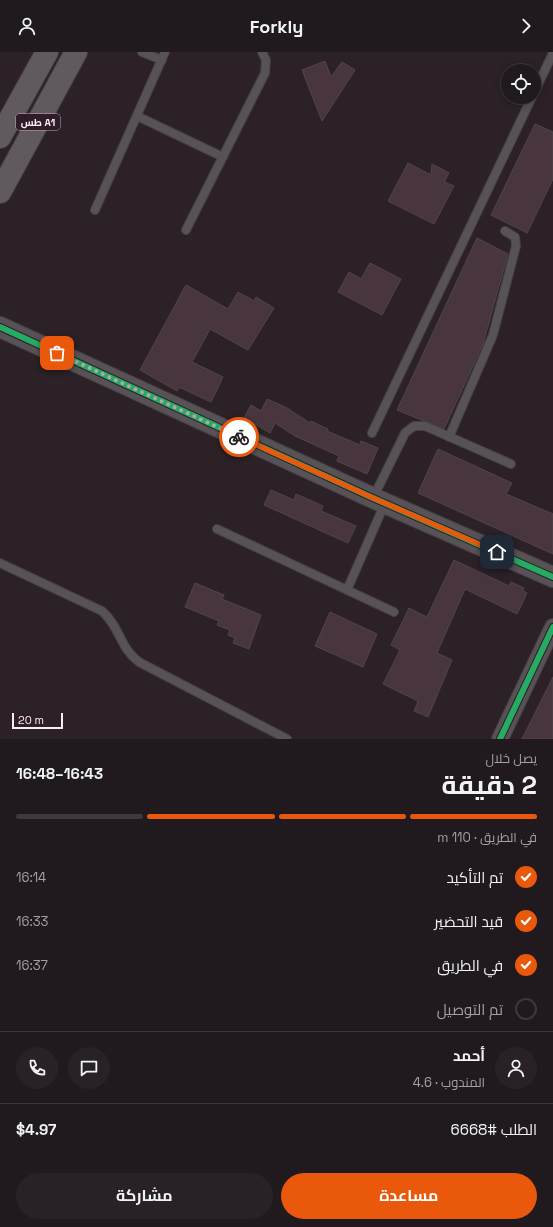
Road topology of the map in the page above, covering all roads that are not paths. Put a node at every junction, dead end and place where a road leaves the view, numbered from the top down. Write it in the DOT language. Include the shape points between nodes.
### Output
graph roads {
  1 [pos="47,52"];
  2 [pos="76,52"];
  3 [pos="142,52"];
  4 [pos="165,52"];
  5 [pos="262,52"];
  6 [pos="553,54"];
  7 [pos="162,60"];
  8 [pos="541,79"];
  9 [pos="529,104"];
  10 [pos="137,116"];
  11 [pos="0,137"];
  12 [pos="223,157"];
  13 [pos="0,192"];
  14 [pos="95,210"];
  15 [pos="186,230"];
  16 [pos="505,231"];
  17 [pos="0,327"];
  18 [pos="372,433"];
  19 [pos="449,437"];
  20 [pos="511,464"];
  21 [pos="379,501"];
  22 [pos="217,529"];
  23 [pos="0,563"];
  24 [pos="553,576"];
  25 [pos="347,590"];
  26 [pos="394,612"];
  27 [pos="553,627"];
  28 [pos="287,739"];
  29 [pos="500,739"];
  1 -- 11 [label="highway, طس A1"];
  2 -- 13 [label="highway, طس A1"];
  3 -- 7 [label="lane"];
  4 -- 7 [label="lane"];
  5 -- 12 [label="lane" via="266,60 265,73"];
  6 -- 8 [label="lane"];
  7 -- 10 [label="lane"];
  9 -- 18 [label="lane"];
  10 -- 12 [label="lane"];
  10 -- 14 [label="lane"];
  12 -- 15 [label="lane"];
  16 -- 19 [label="lane" via="515,238 516,246 496,323"];
  17 -- 21 [label="street"];
  19 -- 20 [label="lane"];
  19 -- 21 [label="lane" via="425,426 414,426 409,429"];
  21 -- 24 [label="street"];
  21 -- 25 [label="lane"];
  22 -- 25 [label="lane"];
  23 -- 28 [label="lane" via="102,611 115,625 126,650 139,662"];
  25 -- 26 [label="lane"];
  27 -- 29 [label="street"];
}
